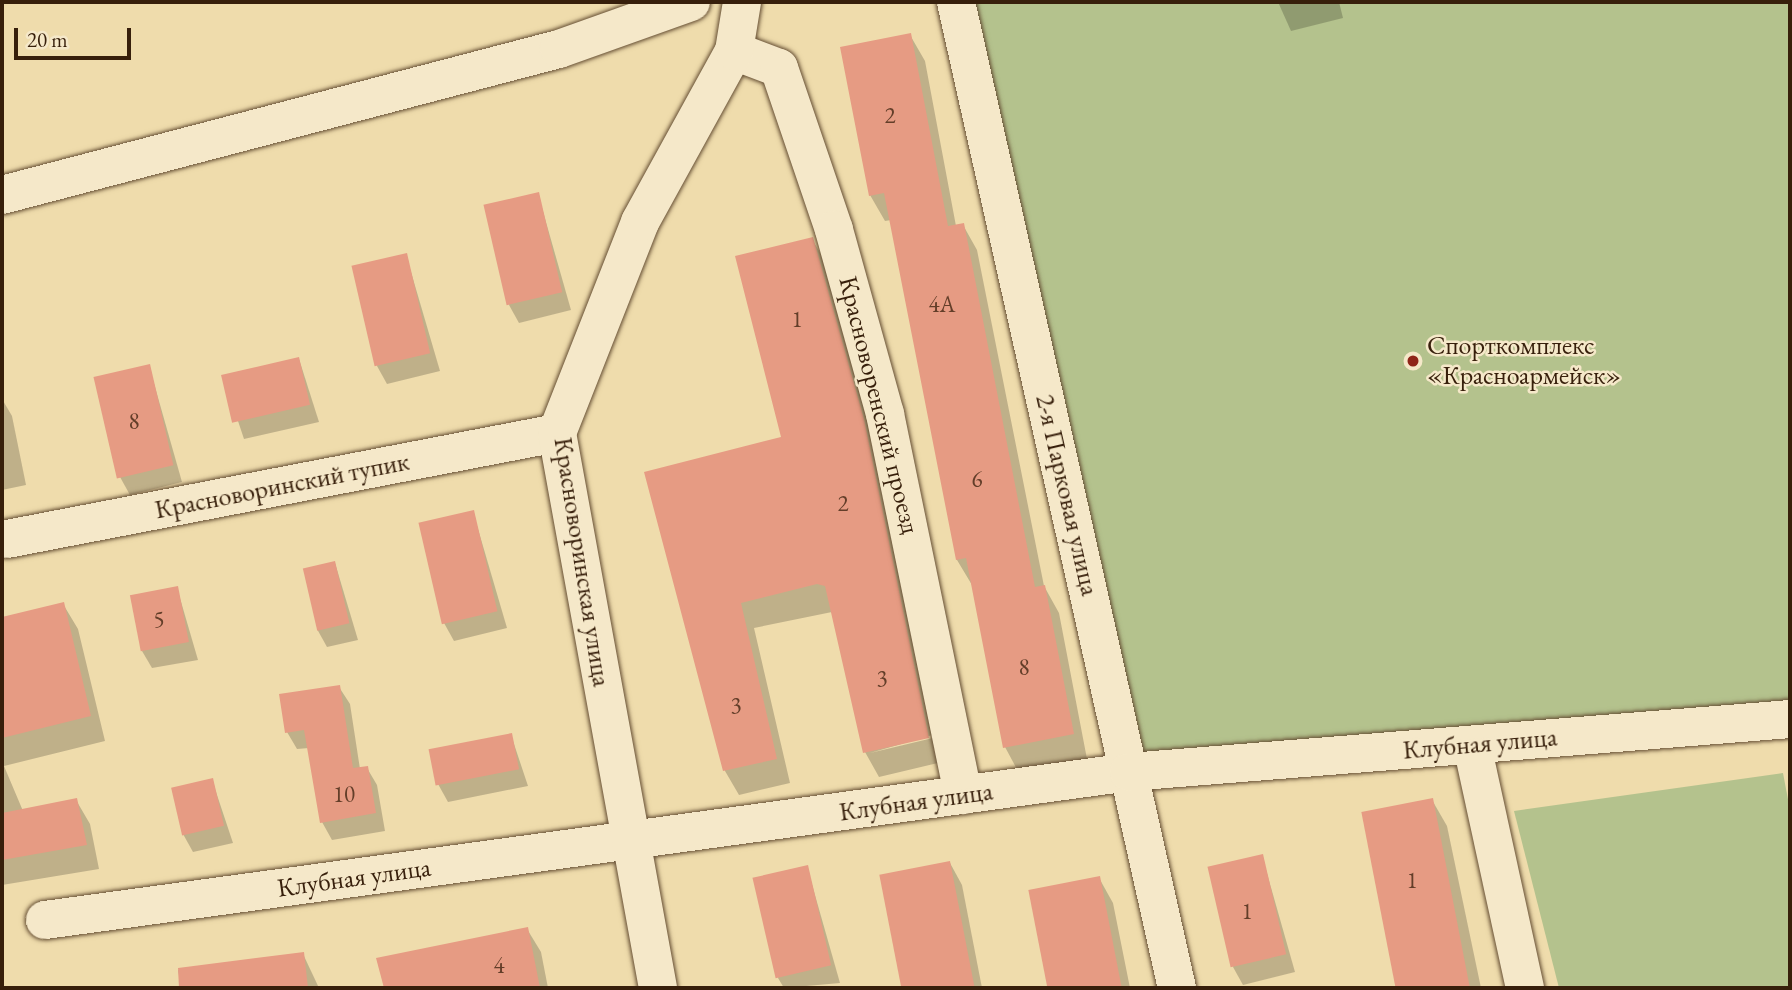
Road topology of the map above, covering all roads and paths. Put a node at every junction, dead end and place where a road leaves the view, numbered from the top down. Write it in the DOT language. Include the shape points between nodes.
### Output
graph roads {
  1 [pos="691,2"];
  2 [pos="742,2"];
  3 [pos="956,2"];
  4 [pos="734,51"];
  5 [pos="2,195"];
  6 [pos="557,433"];
  7 [pos="7,539"];
  8 [pos="1790,719"];
  9 [pos="1472,745"];
  10 [pos="1129,772"];
  11 [pos="964,795"];
  12 [pos="628,842"];
  13 [pos="45,920"];
  14 [pos="658,988"];
  15 [pos="1177,988"];
  16 [pos="1525,988"];
  1 -- 5 [label="street" via="559,49"];
  2 -- 4 [label="street, Красноворинская улица"];
  3 -- 10 [label="street, 2-я Парковая улица"];
  4 -- 6 [label="street, Красноворинская улица" via="640,222"];
  4 -- 11 [label="street, Красноворенский проезд" via="779,68 834,230 885,414"];
  6 -- 7 [label="street, Красноворинский тупик"];
  6 -- 12 [label="street, Красноворинская улица"];
  8 -- 9 [label="street, Клубная улица"];
  9 -- 10 [label="street, Клубная улица"];
  9 -- 16 [label="street"];
  10 -- 11 [label="street, Клубная улица"];
  10 -- 15 [label="street, 2-я Парковая улица"];
  11 -- 12 [label="street, Клубная улица"];
  12 -- 13 [label="street, Клубная улица"];
  12 -- 14 [label="street, Красноворинская улица"];
}
